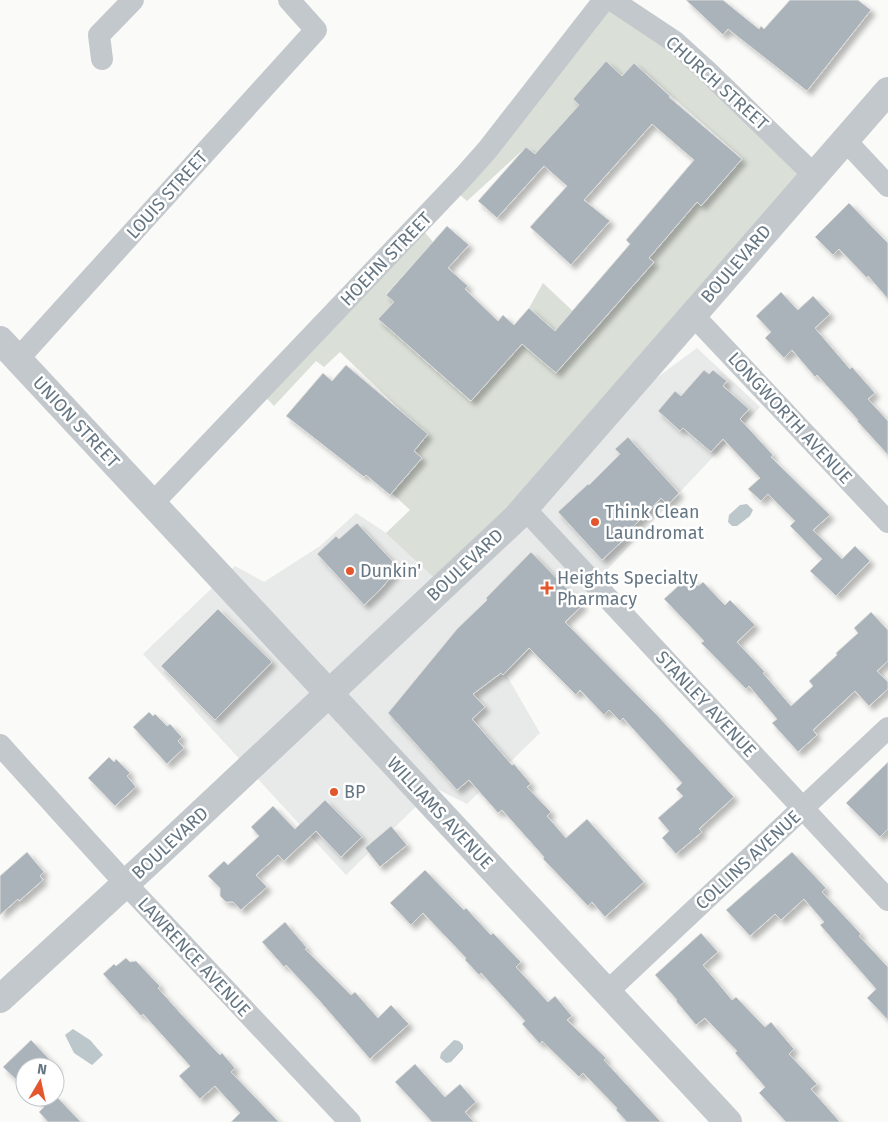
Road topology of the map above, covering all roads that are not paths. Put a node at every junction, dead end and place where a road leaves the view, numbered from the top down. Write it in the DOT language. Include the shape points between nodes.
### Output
graph roads {
  1 [pos="133,0"];
  2 [pos="289,0"];
  3 [pos="604,0"];
  4 [pos="612,0"];
  5 [pos="102,59"];
  6 [pos="888,91"];
  7 [pos="845,140"];
  8 [pos="814,174"];
  9 [pos="888,186"];
  10 [pos="692,314"];
  11 [pos="9,350"];
  12 [pos="152,504"];
  13 [pos="524,508"];
  14 [pos="888,522"];
  15 [pos="329,693"];
  16 [pos="888,728"];
  17 [pos="0,746"];
  18 [pos="803,808"];
  19 [pos="126,884"];
  20 [pos="888,900"];
  21 [pos="607,992"];
  22 [pos="0,999"];
  23 [pos="350,1122"];
  24 [pos="728,1122"];
  1 -- 5 [label="street" via="99,35"];
  2 -- 11 [label="street, LOUIS STREET" via="316,30"];
  3 -- 12 [label="street, HOEHN STREET" via="465,175"];
  4 -- 8 [label="street, CHURCH STREET" via="675,42"];
  6 -- 7 [label="street, BOULEVARD"];
  7 -- 8 [label="street, BOULEVARD"];
  7 -- 9 [label="street"];
  8 -- 10 [label="street, BOULEVARD"];
  10 -- 13 [label="street, BOULEVARD"];
  10 -- 14 [label="street, LONGWORTH AVENUE"];
  11 -- 12 [label="street, UNION STREET"];
  12 -- 15 [label="street, WILLIAMS AVENUE"];
  13 -- 15 [label="street, BOULEVARD"];
  13 -- 18 [label="street, STANLEY AVENUE"];
  15 -- 19 [label="street, BOULEVARD"];
  15 -- 21 [label="street, WILLIAMS AVENUE"];
  16 -- 18 [label="street, COLLINS AVENUE"];
  17 -- 19 [label="street, LAWRENCE AVENUE"];
  18 -- 20 [label="street, STANLEY AVENUE"];
  18 -- 21 [label="street, COLLINS AVENUE"];
  19 -- 22 [label="street, BOULEVARD"];
  19 -- 23 [label="street, LAWRENCE AVENUE"];
  21 -- 24 [label="street, WILLIAMS AVENUE"];
}
